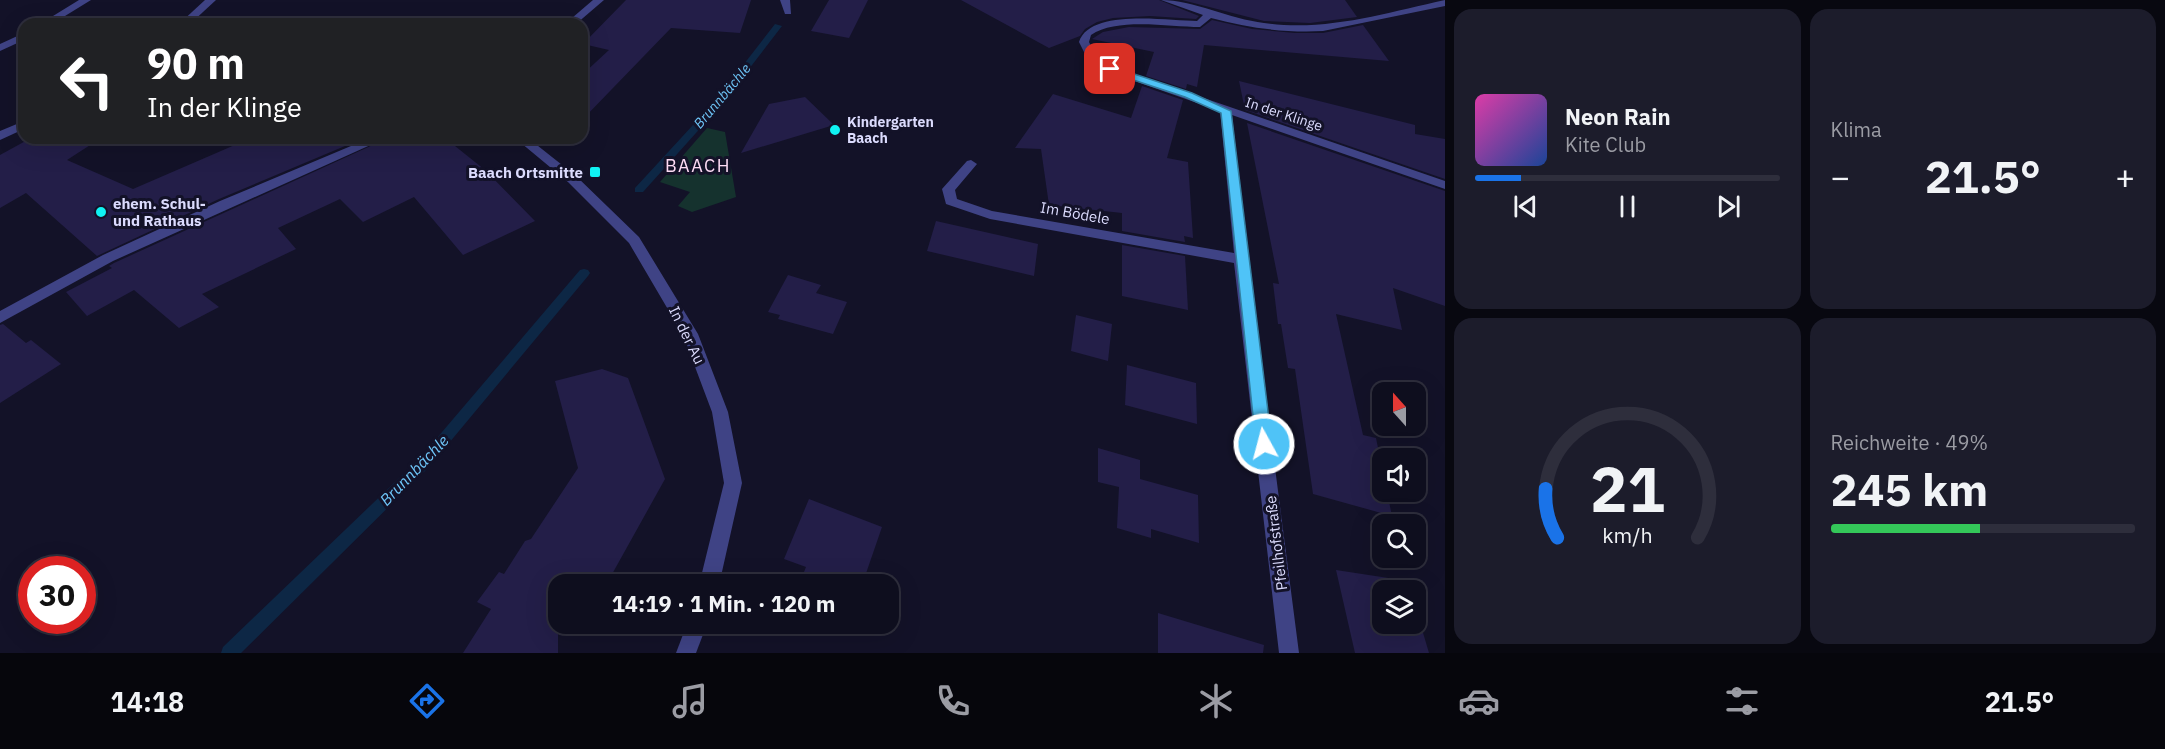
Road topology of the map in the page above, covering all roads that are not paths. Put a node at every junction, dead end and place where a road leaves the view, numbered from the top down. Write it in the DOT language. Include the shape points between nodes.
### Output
graph roads {
  1 [pos="86,0"];
  2 [pos="211,0"];
  3 [pos="599,0"];
  4 [pos="785,0"];
  5 [pos="1166,0"];
  6 [pos="1445,3"];
  7 [pos="788,12"];
  8 [pos="1208,15"];
  9 [pos="55,18"];
  10 [pos="190,18"];
  11 [pos="577,18"];
  12 [pos="18,39"];
  13 [pos="0,48"];
  14 [pos="1226,111"];
  15 [pos="18,127"];
  16 [pos="0,136"];
  17 [pos="366,144"];
  18 [pos="528,144"];
  19 [pos="971,164"];
  20 [pos="1445,185"];
  21 [pos="1241,259"];
  22 [pos="0,318"];
  23 [pos="712,574"];
  24 [pos="694,634"];
  25 [pos="686,653"];
  26 [pos="1290,653"];
  1 -- 9 [label="street"];
  2 -- 10 [label="street"];
  3 -- 11 [label="street"];
  4 -- 7 [label="street"];
  5 -- 8 [label="street"];
  6 -- 8 [label="street" via="1315,28 1246,23"];
  8 -- 14 [label="street, In der Klinge" via="1200,24 1121,21 1098,26 1088,32 1084,42 1092,58 1110,69"];
  12 -- 13 [label="street"];
  14 -- 20 [label="street, In der Klinge"];
  14 -- 21 [label="street, Pfeilhofstraße"];
  15 -- 16 [label="street"];
  17 -- 22 [label="street" via="108,258"];
  18 -- 23 [label="street, In der Au" via="572,179 634,240 697,350 720,412 733,483"];
  19 -- 21 [label="street, Im Bödele" via="948,189 951,201 990,215"];
  21 -- 26 [label="street, Pfeilhofstraße"];
  24 -- 25 [label="street"];
}
